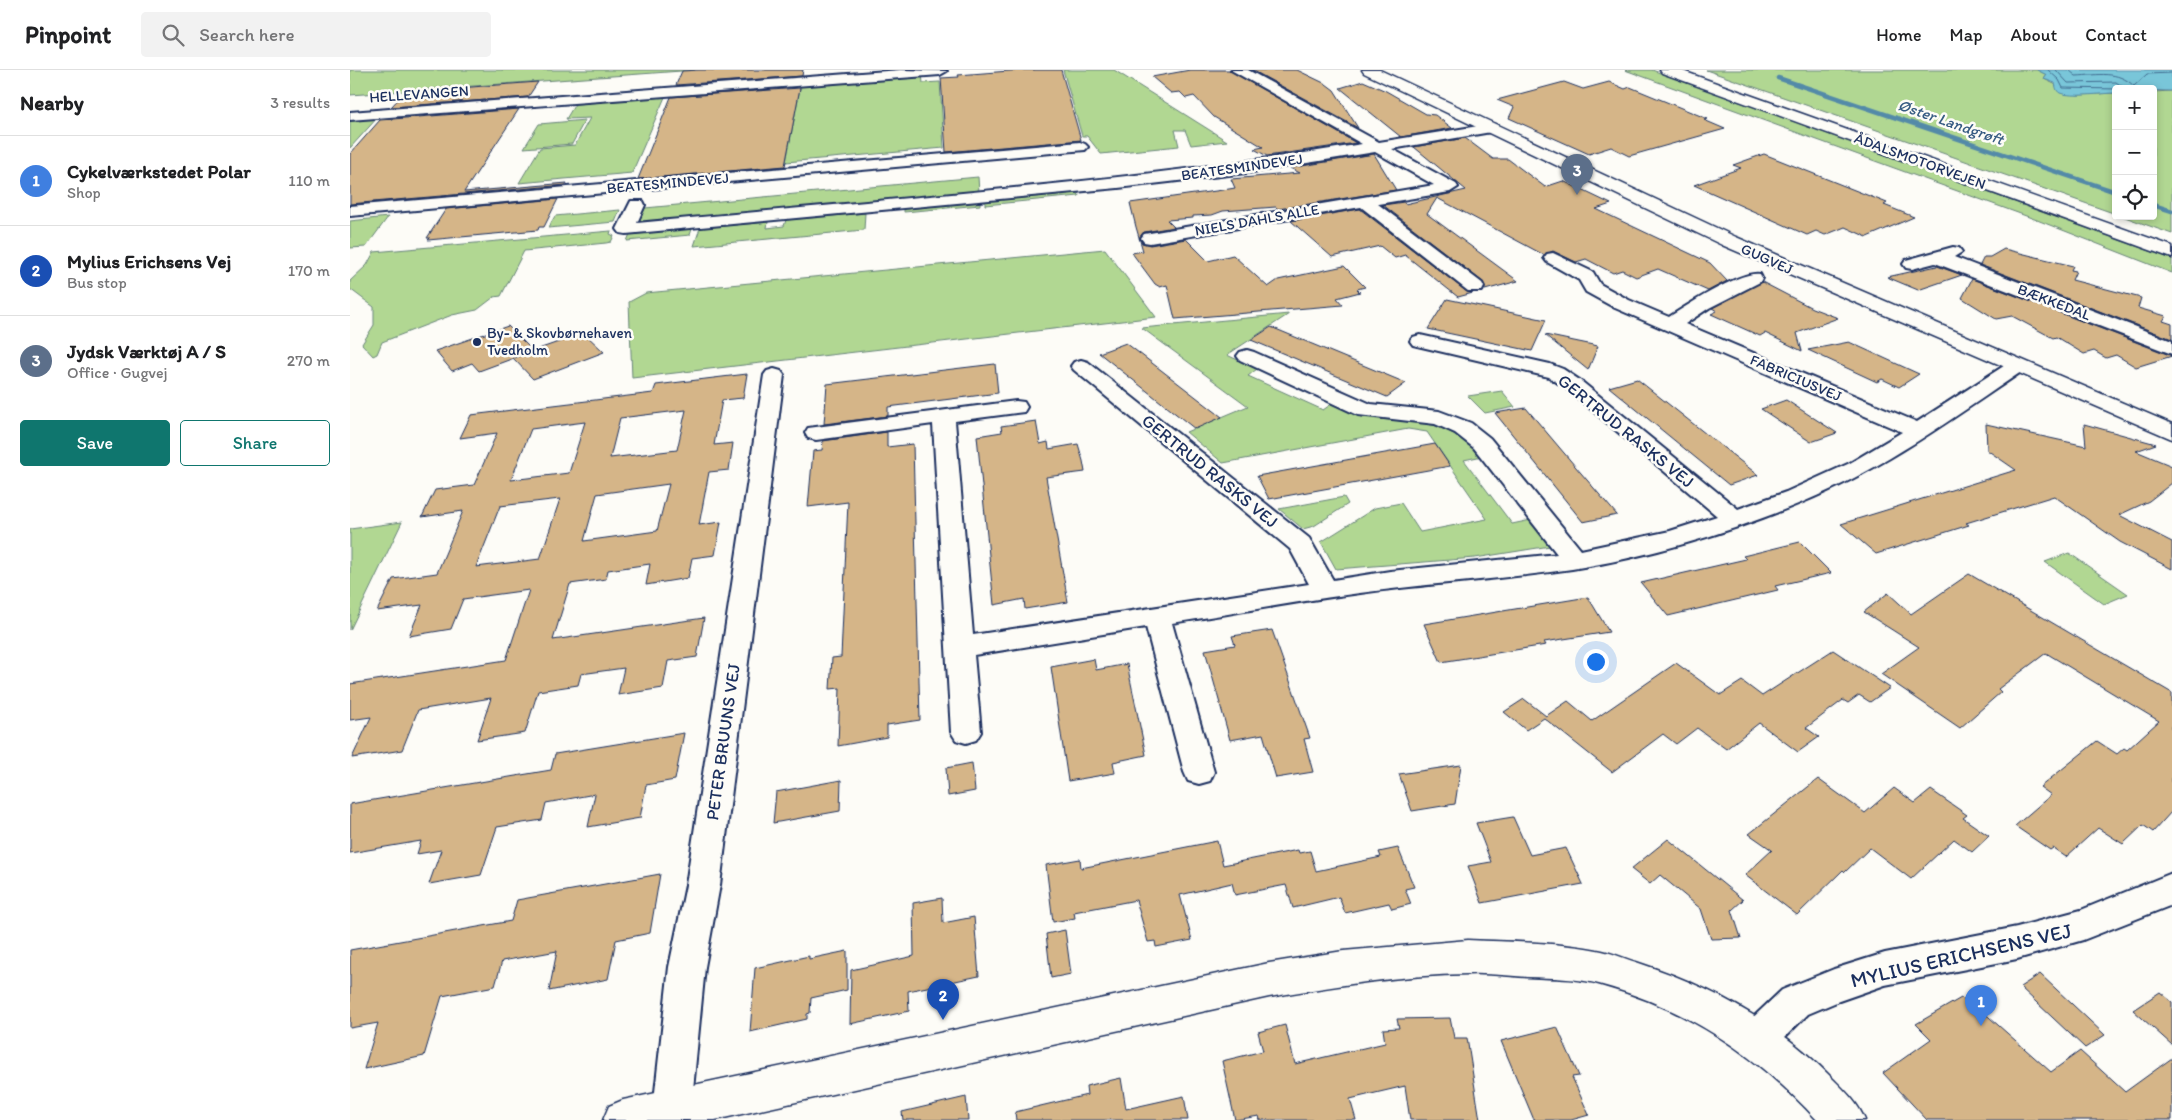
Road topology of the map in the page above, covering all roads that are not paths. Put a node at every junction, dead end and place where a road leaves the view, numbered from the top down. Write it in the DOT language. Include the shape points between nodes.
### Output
graph roads {
  1 [pos="1238,70"];
  2 [pos="1369,70"];
  3 [pos="1667,70"];
  4 [pos="1690,70"];
  5 [pos="940,71"];
  6 [pos="350,116"];
  7 [pos="1491,128"];
  8 [pos="1377,146"];
  9 [pos="1080,148"];
  10 [pos="986,155"];
  11 [pos="990,183"];
  12 [pos="1364,202"];
  13 [pos="637,205"];
  14 [pos="350,211"];
  15 [pos="1150,238"];
  16 [pos="2172,242"];
  17 [pos="1958,251"];
  18 [pos="2172,252"];
  19 [pos="1936,257"];
  20 [pos="1553,258"];
  21 [pos="1912,264"];
  22 [pos="1753,278"];
  23 [pos="1475,287"];
  24 [pos="1672,324"];
  25 [pos="1420,341"];
  26 [pos="2172,348"];
  27 [pos="1247,356"];
  28 [pos="1081,366"];
  29 [pos="2017,366"];
  30 [pos="774,374"];
  31 [pos="1016,407"];
  32 [pos="944,417"];
  33 [pos="1919,431"];
  34 [pos="2172,432"];
  35 [pos="816,433"];
  36 [pos="1735,519"];
  37 [pos="1575,560"];
  38 [pos="1324,589"];
  39 [pos="1157,617"];
  40 [pos="960,647"];
  41 [pos="966,732"];
  42 [pos="1199,772"];
  43 [pos="2172,888"];
  44 [pos="1757,1039"];
  45 [pos="672,1110"];
  46 [pos="623,1120"];
  47 [pos="1845,1120"];
  1 -- 8 [label="street"];
  2 -- 7 [label="main road, GUGVEJ"];
  3 -- 18 [label="main road, ÅDALSMOTORVEJEN"];
  4 -- 16 [label="main road, ÅDALSMOTORVEJEN"];
  5 -- 6 [label="street, HELLEVANGEN"];
  7 -- 8 [label="street, BEATESMINDEVEJ"];
  7 -- 29 [label="main road, GUGVEJ" via="1746,249"];
  8 -- 11 [label="street, BEATESMINDEVEJ" via="1246,168"];
  8 -- 12 [label="street, NIELS DAHLS ALLE" via="1450,187"];
  9 -- 10 [label="street, BEATESMINDEVEJ"];
  10 -- 11 [label="street"];
  10 -- 14 [label="street, BEATESMINDEVEJ"];
  11 -- 13 [label="street, BEATESMINDEVEJ" via="626,229"];
  12 -- 15 [label="street, NIELS DAHLS ALLE"];
  12 -- 23 [label="street"];
  17 -- 19 [label="street"];
  19 -- 21 [label="street"];
  19 -- 26 [label="street, BÆKKEDAL"];
  20 -- 24 [label="street, FABRICIUSVEJ" via="1586,276 1593,288"];
  22 -- 24 [label="street" via="1702,304"];
  24 -- 33 [label="street, FABRICIUSVEJ"];
  25 -- 36 [label="street, GERTRUD RASKS VEJ" via="1556,373"];
  27 -- 37 [label="street" via="1366,410 1439,418 1464,428 1482,443"];
  28 -- 38 [label="street, GERTRUD RASKS VEJ" via="1300,544"];
  29 -- 33 [label="street"];
  29 -- 34 [label="main road, GUGVEJ"];
  30 -- 45 [label="street, PETER BRUUNS VEJ" via="703,885 687,968"];
  31 -- 32 [label="street"];
  32 -- 35 [label="street"];
  32 -- 40 [label="street"];
  33 -- 36 [label="street" via="1858,468"];
  36 -- 37 [label="street" via="1674,538"];
  37 -- 38 [label="street"];
  38 -- 39 [label="street"];
  39 -- 40 [label="street"];
  39 -- 42 [label="street"];
  40 -- 41 [label="street"];
  43 -- 44 [label="street, MYLIUS ERICHSENS VEJ" via="2083,925 2017,943 1884,969 1834,986 1795,1002"];
  44 -- 45 [label="main road" via="1712,1010 1666,988 1598,967 1468,957 1409,961 1269,980"];
  44 -- 47 [label="main road" via="1804,1077"];
  45 -- 46 [label="main road"];
}
